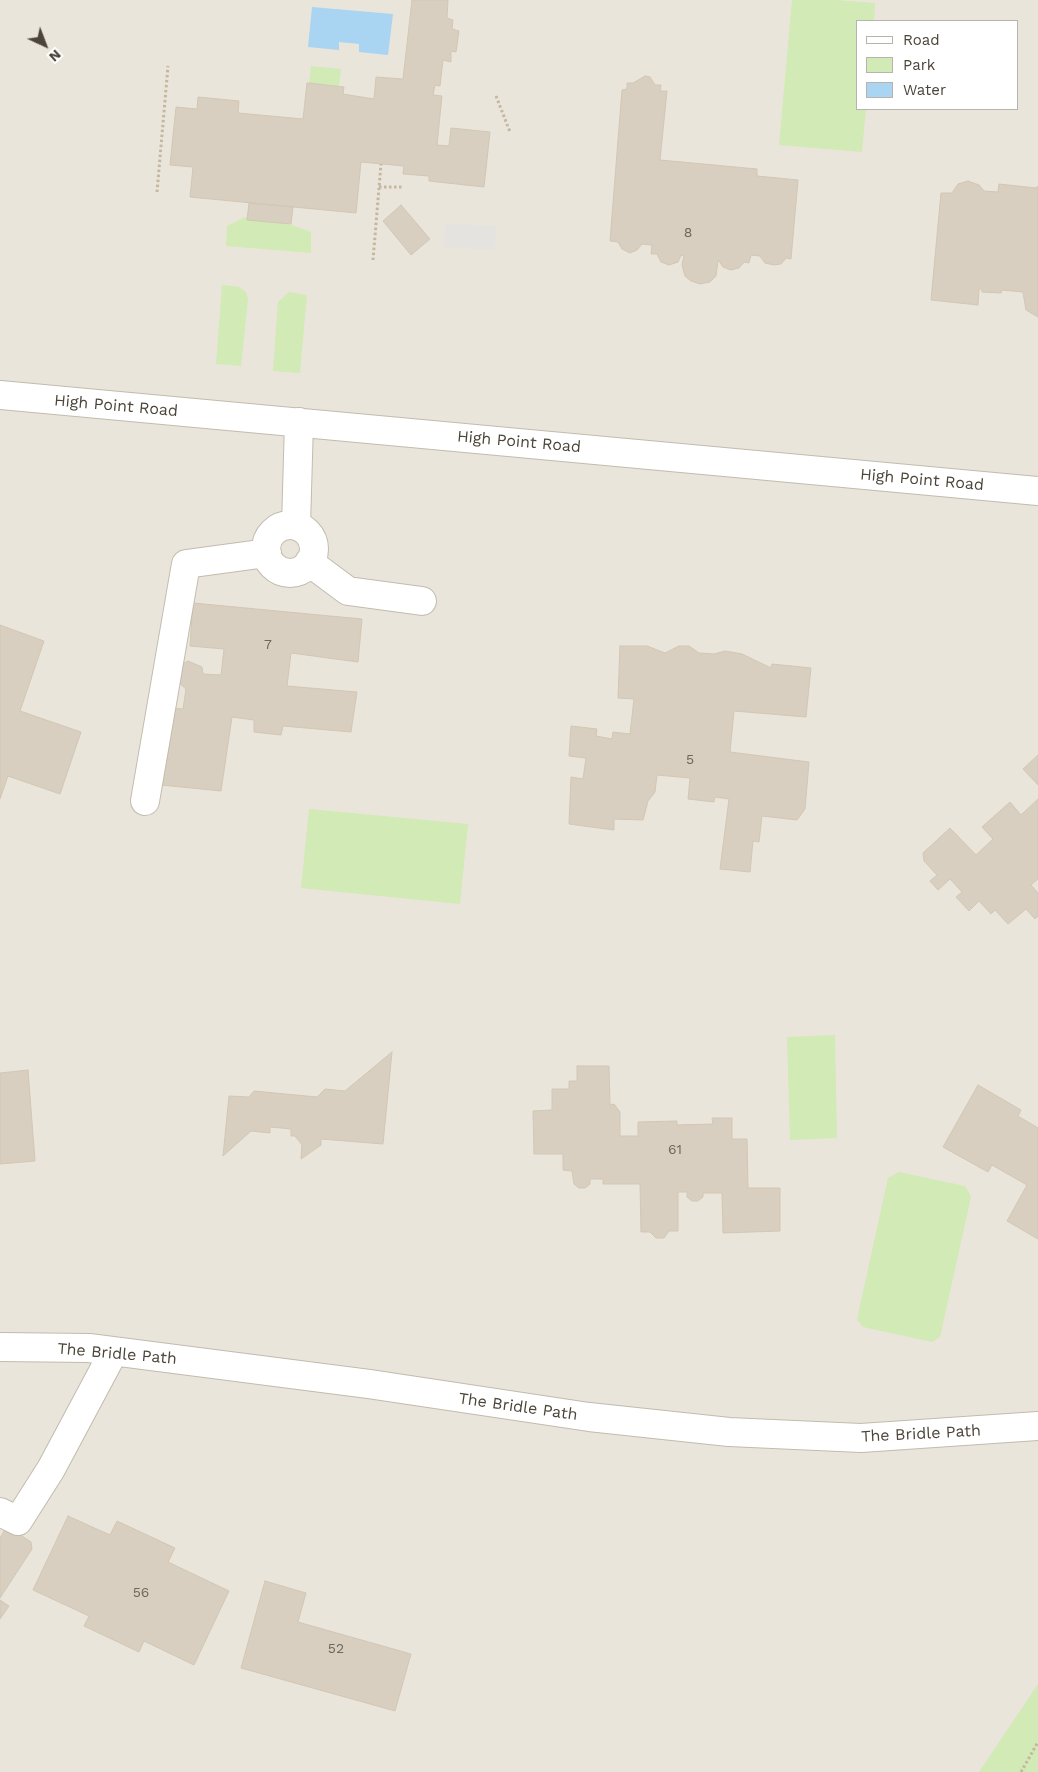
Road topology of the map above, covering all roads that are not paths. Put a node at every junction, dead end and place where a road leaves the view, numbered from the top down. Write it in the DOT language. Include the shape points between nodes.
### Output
graph roads {
  1 [pos="0,395"];
  2 [pos="299,422"];
  3 [pos="1038,491"];
  4 [pos="296,526"];
  5 [pos="266,553"];
  6 [pos="309,562"];
  7 [pos="422,601"];
  8 [pos="145,801"];
  9 [pos="0,1347"];
  10 [pos="114,1351"];
  11 [pos="1038,1426"];
  12 [pos="0,1512"];
  1 -- 2 [label="street, High Point Road"];
  2 -- 3 [label="street, High Point Road"];
  2 -- 4 [label="street"];
  4 -- 5 [label="street" via="288,525 274,531 266,545"];
  4 -- 6 [label="street" via="309,534 312,541"];
  5 -- 6 [label="street" via="281,571 296,571"];
  5 -- 8 [label="street" via="186,564"];
  6 -- 7 [label="street" via="348,591"];
  9 -- 10 [label="street, The Bridle Path"];
  10 -- 11 [label="street, The Bridle Path" via="589,1417 729,1432 862,1438"];
  10 -- 12 [label="street" via="51,1469 18,1522"];
}
